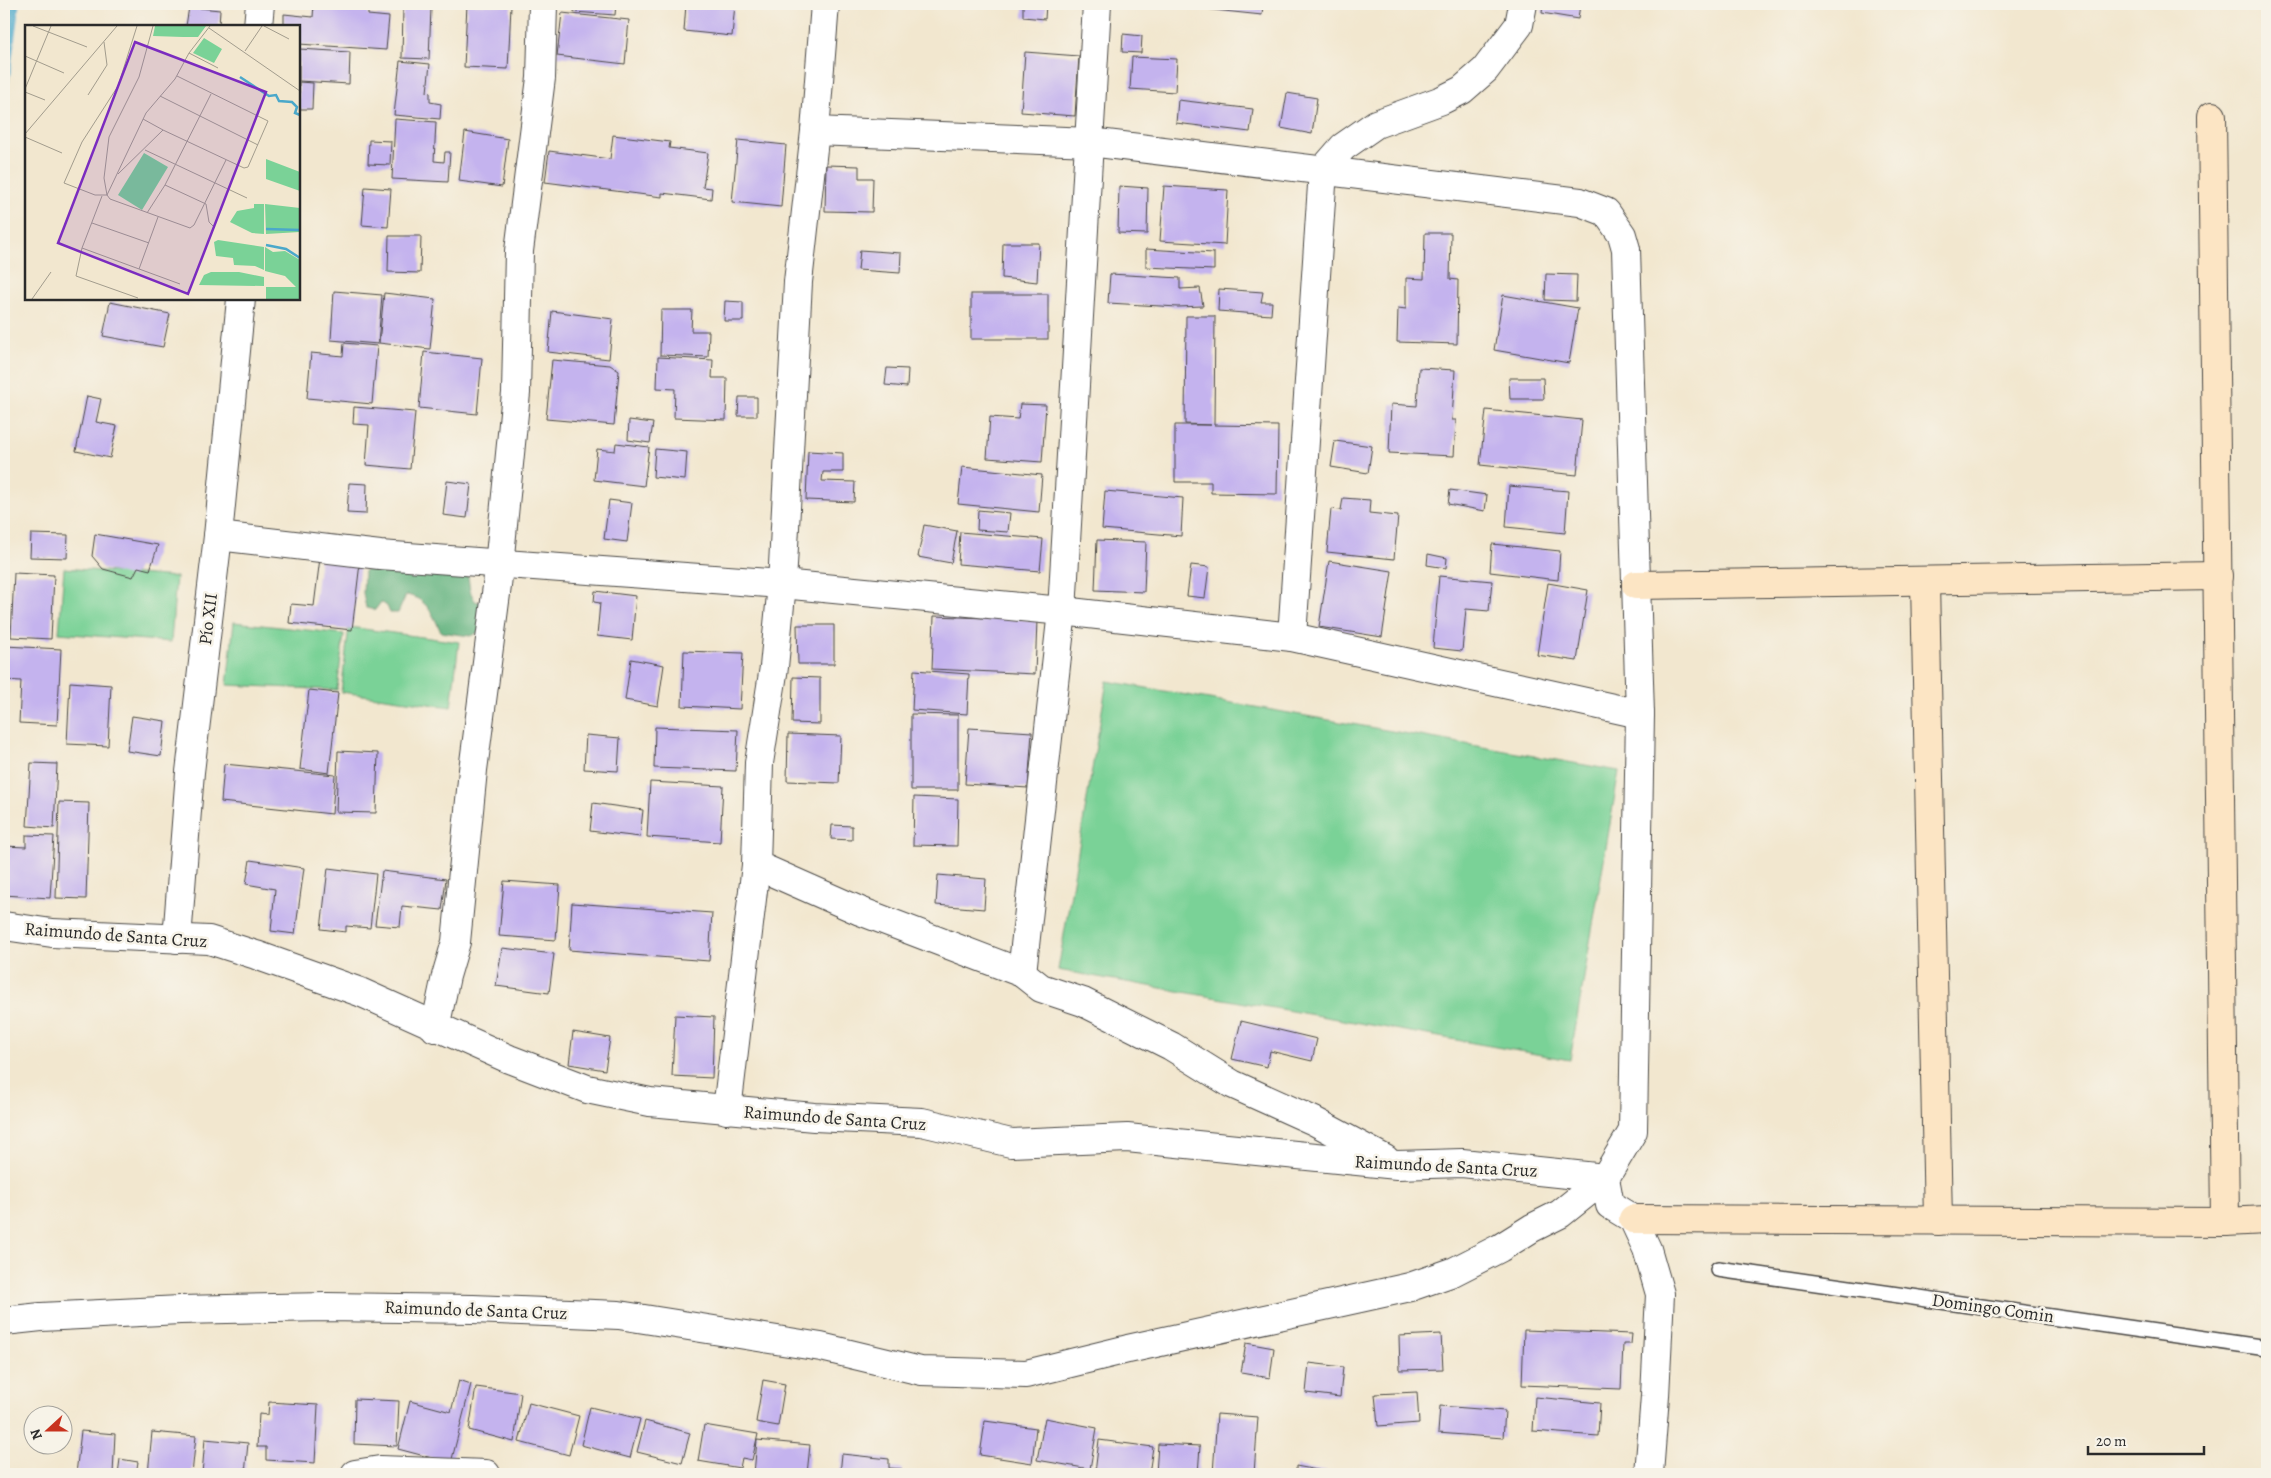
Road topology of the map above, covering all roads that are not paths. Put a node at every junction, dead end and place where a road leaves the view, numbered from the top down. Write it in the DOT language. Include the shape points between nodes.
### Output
graph roads {
  1 [pos="260,4"];
  2 [pos="543,4"];
  3 [pos="825,4"];
  4 [pos="1096,4"];
  5 [pos="1524,4"];
  6 [pos="258,25"];
  7 [pos="2212,116"];
  8 [pos="815,132"];
  9 [pos="1090,142"];
  10 [pos="1323,170"];
  11 [pos="241,300"];
  12 [pos="218,536"];
  13 [pos="498,562"];
  14 [pos="2218,576"];
  15 [pos="1925,582"];
  16 [pos="782,584"];
  17 [pos="1636,585"];
  18 [pos="1062,611"];
  19 [pos="1292,637"];
  20 [pos="1640,714"];
  21 [pos="756,865"];
  22 [pos="4,926"];
  23 [pos="177,939"];
  24 [pos="1022,973"];
  25 [pos="435,1028"];
  26 [pos="727,1110"];
  27 [pos="1397,1165"];
  28 [pos="1605,1178"];
  29 [pos="1634,1219"];
  30 [pos="2267,1220"];
  31 [pos="1938,1221"];
  32 [pos="2225,1222"];
  33 [pos="1718,1269"];
  34 [pos="4,1321"];
  35 [pos="2267,1348"];
  36 [pos="355,1474"];
  37 [pos="486,1474"];
  38 [pos="1649,1474"];
  1 -- 6 [label="street"];
  2 -- 13 [label="street" via="541,78 519,251 516,393"];
  3 -- 8 [label="street"];
  4 -- 9 [label="street"];
  5 -- 10 [label="street" via="1519,25 1485,70 1462,90 1376,124 1343,147"];
  7 -- 14 [label="street"];
  8 -- 9 [label="street"];
  8 -- 16 [label="street" via="798,282"];
  9 -- 10 [label="street"];
  9 -- 18 [label="street"];
  10 -- 17 [label="street" via="1580,202 1606,212 1622,235 1626,249"];
  10 -- 19 [label="street"];
  11 -- 12 [label="street, Pío XII"];
  12 -- 13 [label="street" via="380,555"];
  12 -- 23 [label="street, Pío XII" via="190,772"];
  13 -- 16 [label="street"];
  13 -- 25 [label="street" via="472,770 456,942"];
  14 -- 15 [label="street"];
  14 -- 32 [label="street"];
  15 -- 17 [label="street"];
  15 -- 31 [label="street"];
  16 -- 18 [label="street"];
  16 -- 21 [label="street" via="774,667 759,763"];
  17 -- 20 [label="street"];
  18 -- 19 [label="street"];
  18 -- 24 [label="street"];
  19 -- 20 [label="street"];
  20 -- 28 [label="street" via="1633,1131"];
  21 -- 24 [label="street" via="860,911"];
  21 -- 26 [label="street"];
  22 -- 23 [label="street, Raimundo de Santa Cruz" via="52,933"];
  23 -- 25 [label="street, Raimundo de Santa Cruz" via="209,940 256,955 360,992"];
  24 -- 27 [label="street" via="1041,988 1083,1002 1171,1046 1232,1084 1314,1121"];
  25 -- 26 [label="street, Raimundo de Santa Cruz" via="587,1089 650,1102"];
  26 -- 27 [label="street, Raimundo de Santa Cruz" via="922,1122 1012,1143 1127,1138"];
  27 -- 28 [label="street, Raimundo de Santa Cruz" via="1462,1163"];
  28 -- 29 [label="street" via="1610,1205"];
  28 -- 34 [label="street, Raimundo de Santa Cruz" via="1560,1214 1453,1272 1410,1287 1026,1374 921,1371 820,1347 619,1315 326,1307 41,1316"];
  29 -- 31 [label="street"];
  29 -- 38 [label="street" via="1660,1294"];
  30 -- 32 [label="street"];
  31 -- 32 [label="street"];
  33 -- 35 [label="lane, Domingo Comin"];
  36 -- 37 [label="street" via="380,1470"];
}
